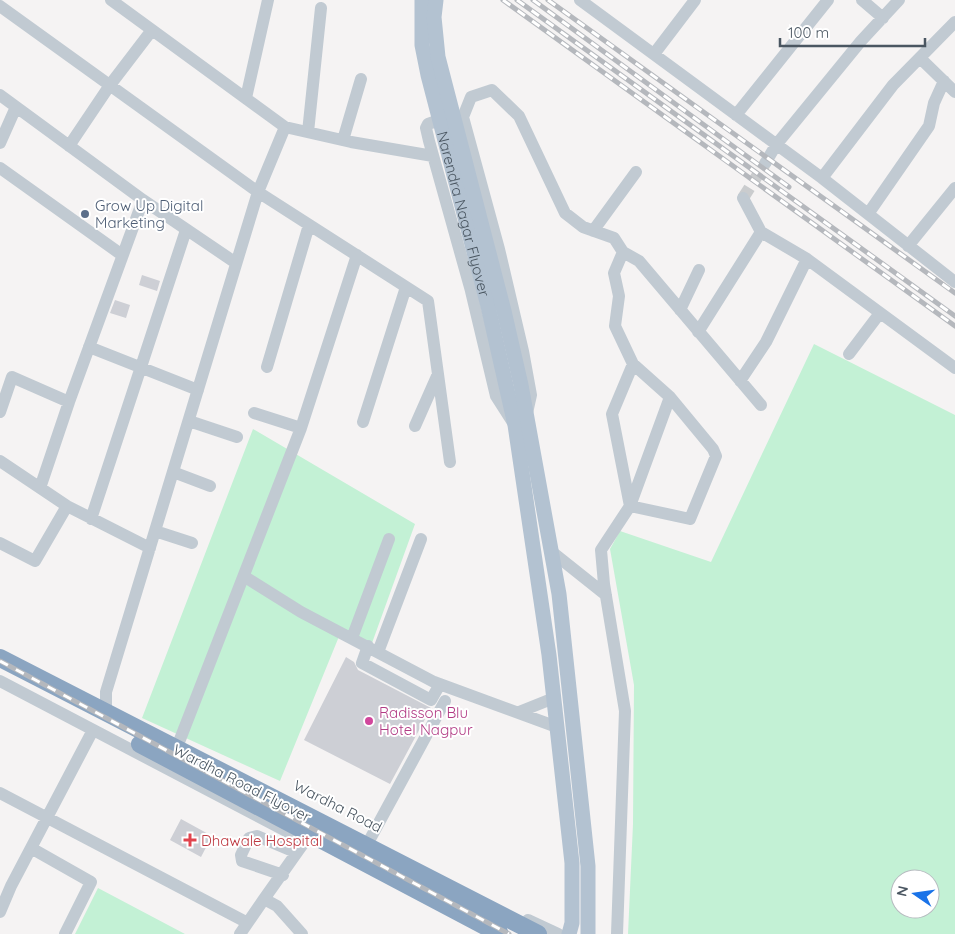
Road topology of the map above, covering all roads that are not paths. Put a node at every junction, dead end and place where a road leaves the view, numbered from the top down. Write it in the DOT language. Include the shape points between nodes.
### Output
graph roads {
  1 [pos="111,0"];
  2 [pos="268,0"];
  3 [pos="422,0"];
  4 [pos="436,0"];
  5 [pos="580,0"];
  6 [pos="694,0"];
  7 [pos="828,0"];
  8 [pos="862,0"];
  9 [pos="899,0"];
  10 [pos="0,6"];
  11 [pos="321,8"];
  12 [pos="883,18"];
  13 [pos="955,22"];
  14 [pos="152,30"];
  15 [pos="654,54"];
  16 [pos="920,58"];
  17 [pos="361,79"];
  18 [pos="944,81"];
  19 [pos="110,85"];
  20 [pos="955,92"];
  21 [pos="0,95"];
  22 [pos="246,98"];
  23 [pos="16,107"];
  24 [pos="736,115"];
  25 [pos="464,117"];
  26 [pos="285,127"];
  27 [pos="308,132"];
  28 [pos="343,140"];
  29 [pos="0,143"];
  30 [pos="776,145"];
  31 [pos="69,146"];
  32 [pos="434,156"];
  33 [pos="766,162"];
  34 [pos="0,168"];
  35 [pos="636,172"];
  36 [pos="822,178"];
  37 [pos="955,188"];
  38 [pos="258,192"];
  39 [pos="743,198"];
  40 [pos="143,200"];
  41 [pos="868,214"];
  42 [pos="309,225"];
  43 [pos="186,230"];
  44 [pos="593,231"];
  45 [pos="761,232"];
  46 [pos="908,246"];
  47 [pos="623,252"];
  48 [pos="122,255"];
  49 [pos="357,256"];
  50 [pos="807,259"];
  51 [pos="236,263"];
  52 [pos="700,270"];
  53 [pos="954,279"];
  54 [pos="406,286"];
  55 [pos="680,310"];
  56 [pos="880,313"];
  57 [pos="698,332"];
  58 [pos="89,346"];
  59 [pos="849,354"];
  60 [pos="633,364"];
  61 [pos="141,366"];
  62 [pos="267,367"];
  63 [pos="955,368"];
  64 [pos="438,374"];
  65 [pos="740,381"];
  66 [pos="198,390"];
  67 [pos="670,397"];
  68 [pos="69,402"];
  69 [pos="761,405"];
  70 [pos="0,412"];
  71 [pos="254,413"];
  72 [pos="526,414"];
  73 [pos="188,421"];
  74 [pos="363,422"];
  75 [pos="415,426"];
  76 [pos="515,426"];
  77 [pos="301,428"];
  78 [pos="237,437"];
  79 [pos="0,461"];
  80 [pos="450,462"];
  81 [pos="173,472"];
  82 [pos="210,486"];
  83 [pos="40,488"];
  84 [pos="67,506"];
  85 [pos="630,506"];
  86 [pos="91,519"];
  87 [pos="155,531"];
  88 [pos="389,539"];
  89 [pos="421,539"];
  90 [pos="0,543"];
  91 [pos="192,543"];
  92 [pos="150,548"];
  93 [pos="552,552"];
  94 [pos="245,577"];
  95 [pos="606,595"];
  96 [pos="352,638"];
  97 [pos="373,649"];
  98 [pos="0,650"];
  99 [pos="0,658"];
  100 [pos="0,671"];
  101 [pos="0,681"];
  102 [pos="440,684"];
  103 [pos="554,698"];
  104 [pos="445,701"];
  105 [pos="106,705"];
  106 [pos="519,712"];
  107 [pos="557,727"];
  108 [pos="93,730"];
  109 [pos="179,742"];
  110 [pos="0,793"];
  111 [pos="46,818"];
  112 [pos="305,841"];
  113 [pos="370,841"];
  114 [pos="31,848"];
  115 [pos="295,852"];
  116 [pos="283,875"];
  117 [pos="6,884"];
  118 [pos="264,899"];
  119 [pos="0,912"];
  120 [pos="246,922"];
  121 [pos="65,934"];
  122 [pos="240,934"];
  123 [pos="302,934"];
  124 [pos="482,934"];
  125 [pos="500,934"];
  126 [pos="538,934"];
  127 [pos="558,934"];
  128 [pos="569,934"];
  129 [pos="588,934"];
  130 [pos="617,934"];
  1 -- 14 [label="street"];
  2 -- 22 [label="street"];
  3 -- 76 [label="main road, Narendra Nagar Flyover" via="422,46 428,75 488,306"];
  4 -- 72 [label="main road, Narendra Nagar Flyover" via="434,17 438,57 504,311"];
  5 -- 15 [label="street"];
  6 -- 15 [label="street"];
  7 -- 24 [label="street"];
  8 -- 12 [label="street"];
  9 -- 12 [label="street"];
  10 -- 19 [label="street"];
  11 -- 27 [label="street"];
  12 -- 30 [label="street"];
  13 -- 16 [label="street"];
  14 -- 19 [label="street"];
  14 -- 22 [label="street"];
  15 -- 24 [label="street"];
  16 -- 18 [label="street"];
  16 -- 36 [label="street" via="893,85"];
  17 -- 28 [label="street"];
  18 -- 20 [label="street"];
  18 -- 41 [label="street" via="934,103 929,126"];
  19 -- 31 [label="street"];
  19 -- 38 [label="street"];
  21 -- 23 [label="street"];
  22 -- 26 [label="street"];
  23 -- 29 [label="street"];
  23 -- 31 [label="street"];
  24 -- 30 [label="street"];
  25 -- 32 [label="street" via="458,113 428,124 426,128"];
  25 -- 44 [label="street" via="471,97 492,90 518,116 564,213"];
  25 -- 72 [label="street" via="523,351 531,395"];
  26 -- 27 [label="street"];
  26 -- 38 [label="street"];
  27 -- 28 [label="street"];
  28 -- 32 [label="street"];
  30 -- 33 [label="street"];
  30 -- 36 [label="street"];
  31 -- 40 [label="street"];
  32 -- 76 [label="street" via="496,396"];
  34 -- 48 [label="street"];
  35 -- 44 [label="street"];
  36 -- 41 [label="street"];
  37 -- 46 [label="street"];
  38 -- 42 [label="street"];
  38 -- 51 [label="street"];
  39 -- 45 [label="street"];
  40 -- 43 [label="street"];
  40 -- 48 [label="street"];
  41 -- 46 [label="street"];
  42 -- 49 [label="street"];
  42 -- 62 [label="street"];
  43 -- 51 [label="street"];
  43 -- 61 [label="street"];
  44 -- 47 [label="street" via="614,238"];
  45 -- 50 [label="street"];
  45 -- 57 [label="street"];
  46 -- 53 [label="street"];
  47 -- 55 [label="street" via="639,261"];
  47 -- 60 [label="street" via="614,273 619,296 615,326"];
  48 -- 58 [label="street"];
  49 -- 54 [label="street"];
  49 -- 77 [label="street"];
  50 -- 56 [label="street"];
  50 -- 65 [label="street" via="766,342"];
  51 -- 66 [label="street"];
  52 -- 55 [label="street"];
  54 -- 64 [label="street" via="428,301"];
  54 -- 74 [label="street"];
  55 -- 57 [label="street"];
  56 -- 59 [label="street"];
  56 -- 63 [label="street"];
  57 -- 65 [label="street"];
  58 -- 61 [label="street"];
  58 -- 68 [label="street"];
  60 -- 67 [label="street"];
  60 -- 85 [label="street" via="612,414"];
  61 -- 66 [label="street"];
  61 -- 86 [label="street"];
  64 -- 75 [label="street"];
  64 -- 80 [label="street"];
  65 -- 69 [label="street"];
  66 -- 73 [label="street"];
  67 -- 85 [label="street"];
  67 -- 85 [label="street" via="716,456 690,519"];
  68 -- 70 [label="street" via="12,377"];
  68 -- 83 [label="street"];
  71 -- 77 [label="street"];
  72 -- 93 [label="main road, Narendra Nagar Flyover"];
  73 -- 78 [label="street"];
  73 -- 81 [label="street"];
  76 -- 103 [label="main road, Narendra Nagar Flyover"];
  77 -- 94 [label="street"];
  79 -- 83 [label="street"];
  81 -- 82 [label="street"];
  81 -- 87 [label="street"];
  83 -- 84 [label="street"];
  84 -- 86 [label="street"];
  84 -- 90 [label="street" via="36,562"];
  85 -- 95 [label="street" via="601,550"];
  86 -- 92 [label="street"];
  87 -- 91 [label="street"];
  87 -- 92 [label="street"];
  88 -- 96 [label="street"];
  89 -- 97 [label="street"];
  92 -- 105 [label="street" via="106,692"];
  93 -- 95 [label="street"];
  93 -- 129 [label="main road, Narendra Nagar Flyover" via="570,683 588,866"];
  94 -- 96 [label="street" via="301,612"];
  94 -- 109 [label="street"];
  95 -- 130 [label="street" via="625,711"];
  96 -- 97 [label="street"];
  97 -- 102 [label="street"];
  97 -- 102 [label="street" via="362,663 430,700"];
  98 -- 105 [label="street, Wardha Road"];
  99 -- 126 [label="highway, Wardha Road Flyover"];
  100 -- 125 [label="highway, Wardha Road Flyover"];
  101 -- 108 [label="street"];
  102 -- 106 [label="street"];
  103 -- 106 [label="street"];
  103 -- 107 [label="main road, Narendra Nagar Flyover"];
  104 -- 113 [label="street"];
  105 -- 109 [label="street, Wardha Road"];
  106 -- 107 [label="street"];
  107 -- 128 [label="main road, Narendra Nagar Flyover" via="572,863 572,923"];
  108 -- 111 [label="street"];
  108 -- 112 [label="street"];
  109 -- 113 [label="street, Wardha Road"];
  110 -- 111 [label="street"];
  111 -- 114 [label="street"];
  111 -- 120 [label="street"];
  112 -- 115 [label="street"];
  112 -- 124 [label="street"];
  113 -- 127 [label="street, Wardha Road"];
  114 -- 117 [label="street"];
  114 -- 121 [label="street" via="91,882"];
  115 -- 116 [label="street"];
  115 -- 116 [label="street" via="257,836 249,838 241,855 242,861"];
  116 -- 118 [label="street"];
  117 -- 119 [label="street"];
  118 -- 120 [label="street"];
  118 -- 123 [label="street" via="277,906"];
  120 -- 122 [label="street"];
}
